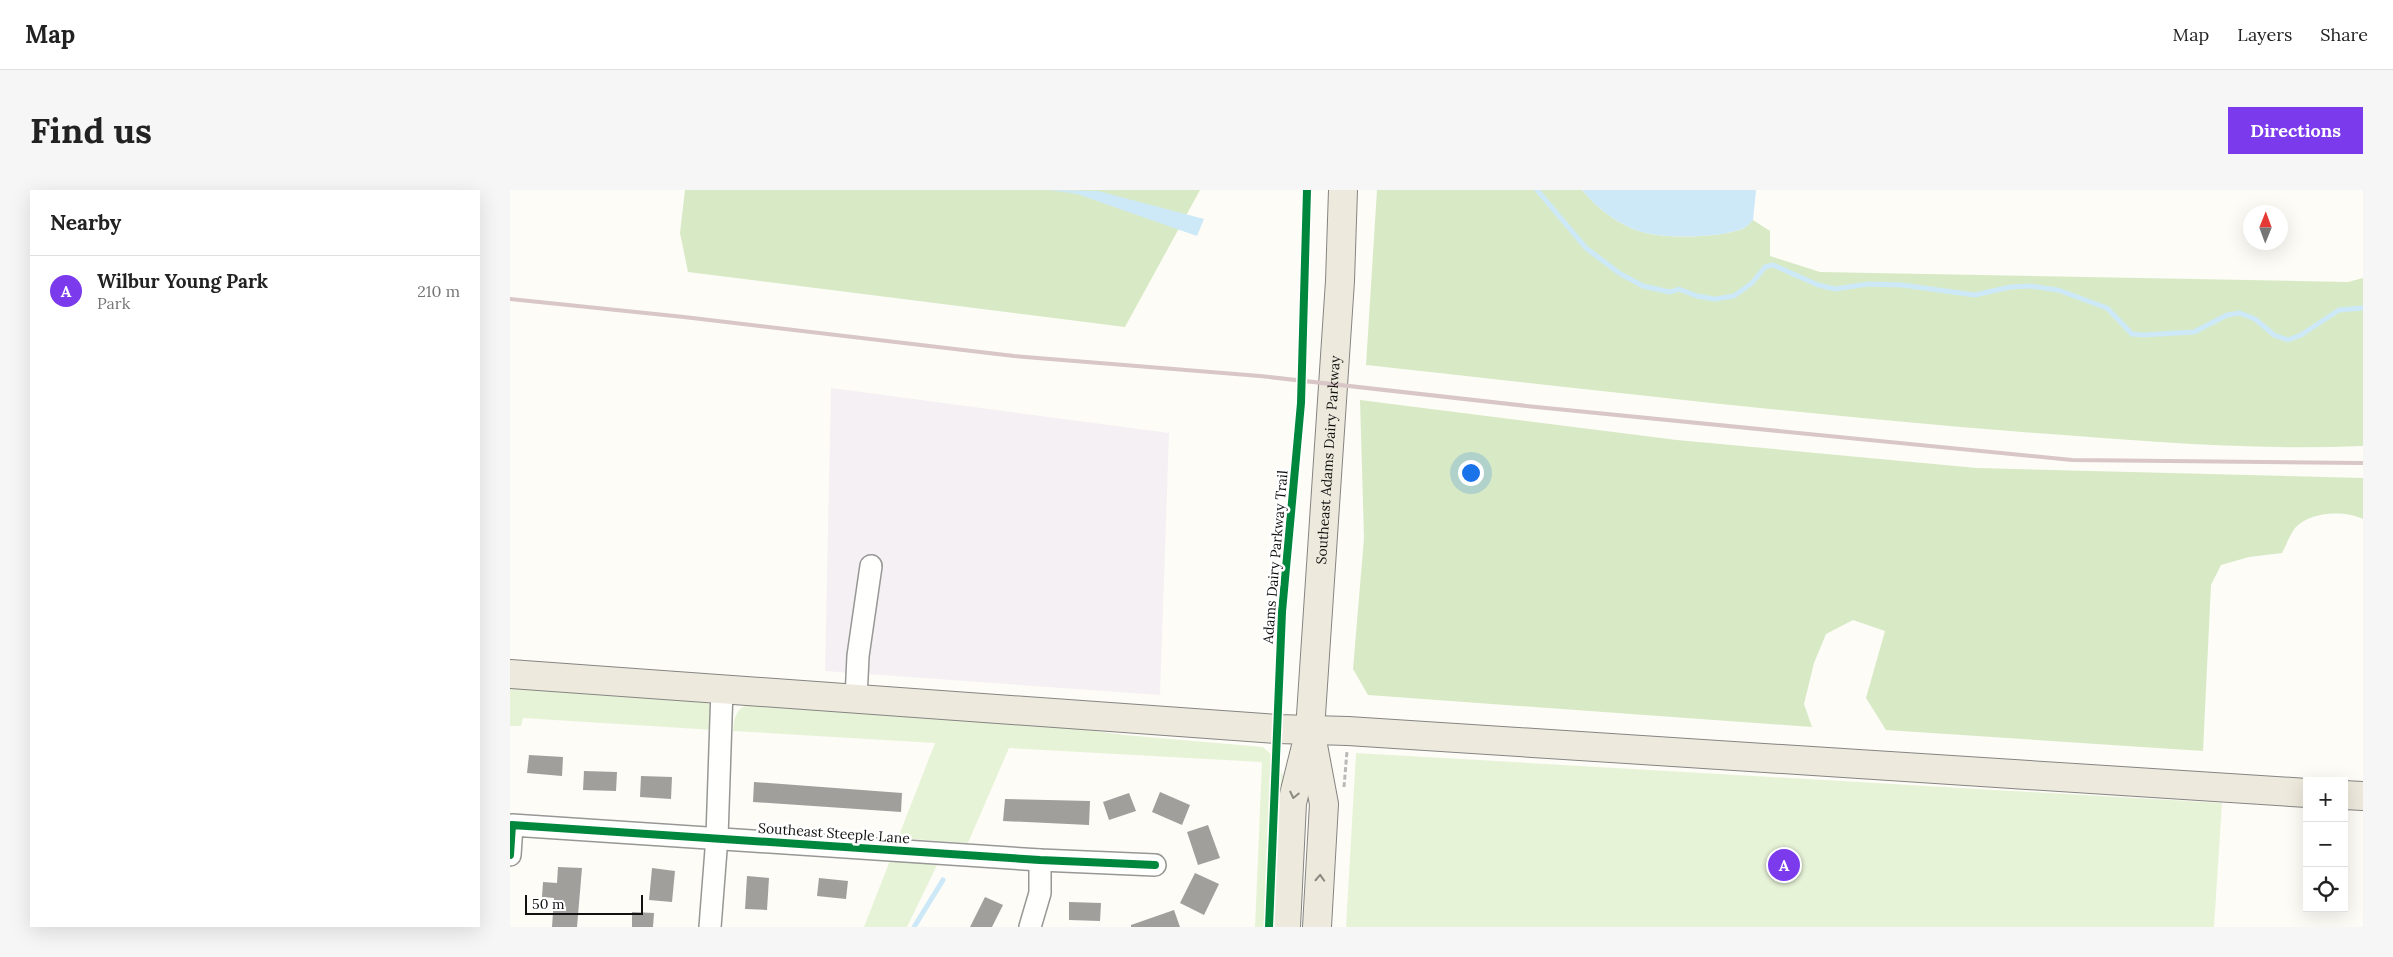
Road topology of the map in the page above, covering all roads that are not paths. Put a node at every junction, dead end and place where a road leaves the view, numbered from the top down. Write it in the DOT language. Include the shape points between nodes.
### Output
graph roads {
  1 [pos="1343,190"];
  2 [pos="871,566"];
  3 [pos="510,674"];
  4 [pos="722,688"];
  5 [pos="856,699"];
  6 [pos="1310,730"];
  7 [pos="2303,793"];
  8 [pos="2348,795"];
  9 [pos="2363,796"];
  10 [pos="717,837"];
  11 [pos="510,855"];
  12 [pos="1040,860"];
  13 [pos="1155,865"];
  14 [pos="710,927"];
  15 [pos="1030,927"];
  16 [pos="1286,927"];
  17 [pos="1317,927"];
  1 -- 6 [label="main road, Southeast Adams Dairy Parkway" via="1340,281"];
  2 -- 5 [label="street" via="858,656"];
  3 -- 4 [label="main road"];
  4 -- 5 [label="main road"];
  4 -- 10 [label="street"];
  5 -- 6 [label="main road"];
  6 -- 7 [label="main road"];
  6 -- 16 [label="main road, Southeast Adams Dairy Parkway, one-way" via="1292,803"];
  17 -- 6 [label="main road, Southeast Adams Dairy Parkway, one-way" via="1324,804"];
  8 -- 9 [label="main road"];
  10 -- 11 [label="street, Southeast Steeple Lane" via="512,825"];
  10 -- 12 [label="street, Southeast Steeple Lane"];
  10 -- 14 [label="street"];
  12 -- 13 [label="street, Southeast Steeple Lane"];
  12 -- 15 [label="street" via="1040,893"];
}
